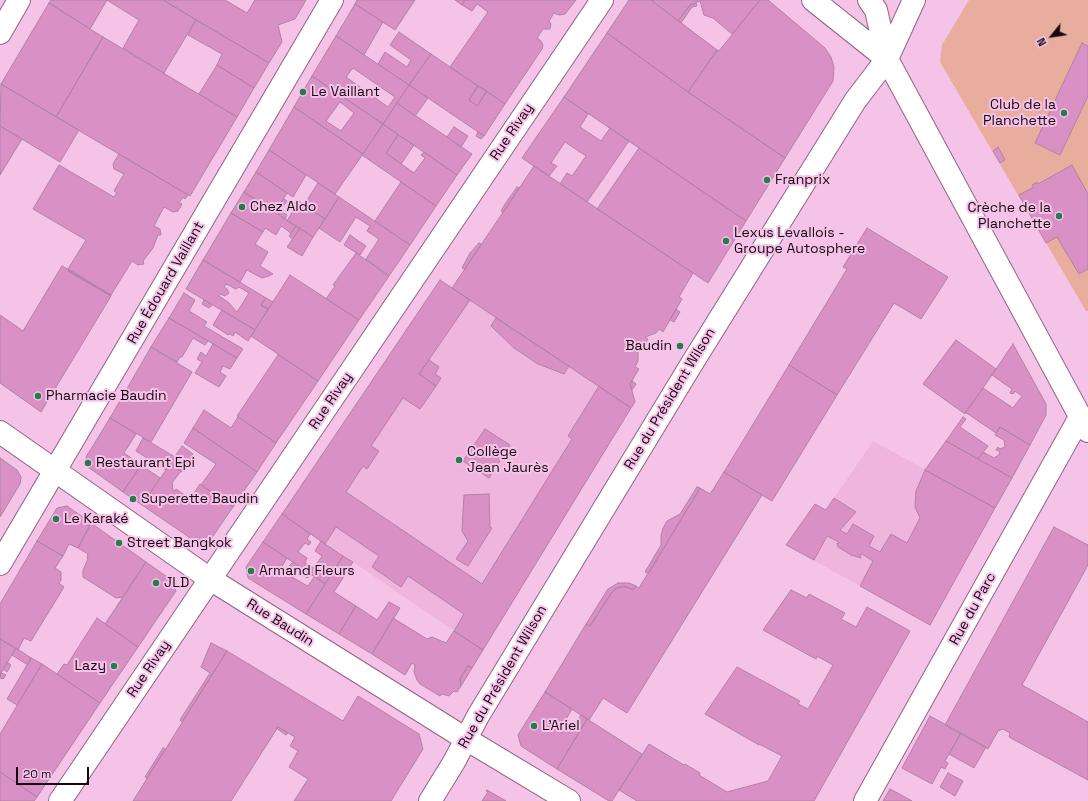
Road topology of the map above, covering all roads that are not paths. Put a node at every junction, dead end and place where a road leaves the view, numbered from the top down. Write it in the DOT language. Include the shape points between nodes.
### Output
graph roads {
  1 [pos="19,0"];
  2 [pos="332,0"];
  3 [pos="602,0"];
  4 [pos="813,0"];
  5 [pos="869,0"];
  6 [pos="914,0"];
  7 [pos="0,33"];
  8 [pos="887,59"];
  9 [pos="1084,424"];
  10 [pos="0,432"];
  11 [pos="56,471"];
  12 [pos="0,564"];
  13 [pos="210,579"];
  14 [pos="466,739"];
  15 [pos="60,801"];
  16 [pos="430,801"];
  17 [pos="569,801"];
  18 [pos="865,801"];
  1 -- 7 [label="street"];
  2 -- 11 [label="street, Rue Édouard Vaillant"];
  3 -- 13 [label="street, Rue Rivay"];
  4 -- 8 [label="street"];
  5 -- 8 [label="street" via="876,10"];
  6 -- 8 [label="street, Rue du Président Wilson"];
  8 -- 9 [label="street"];
  8 -- 14 [label="street, Rue du Président Wilson" via="855,101 699,351"];
  9 -- 18 [label="street, Rue du Parc"];
  10 -- 11 [label="street, Rue Baudin"];
  11 -- 12 [label="street, Rue Édouard Vaillant"];
  11 -- 13 [label="street, Rue Baudin"];
  13 -- 14 [label="street, Rue Baudin"];
  13 -- 15 [label="street, Rue Rivay"];
  14 -- 16 [label="street, Rue du Président Wilson"];
  14 -- 17 [label="street, Rue Baudin"];
}
